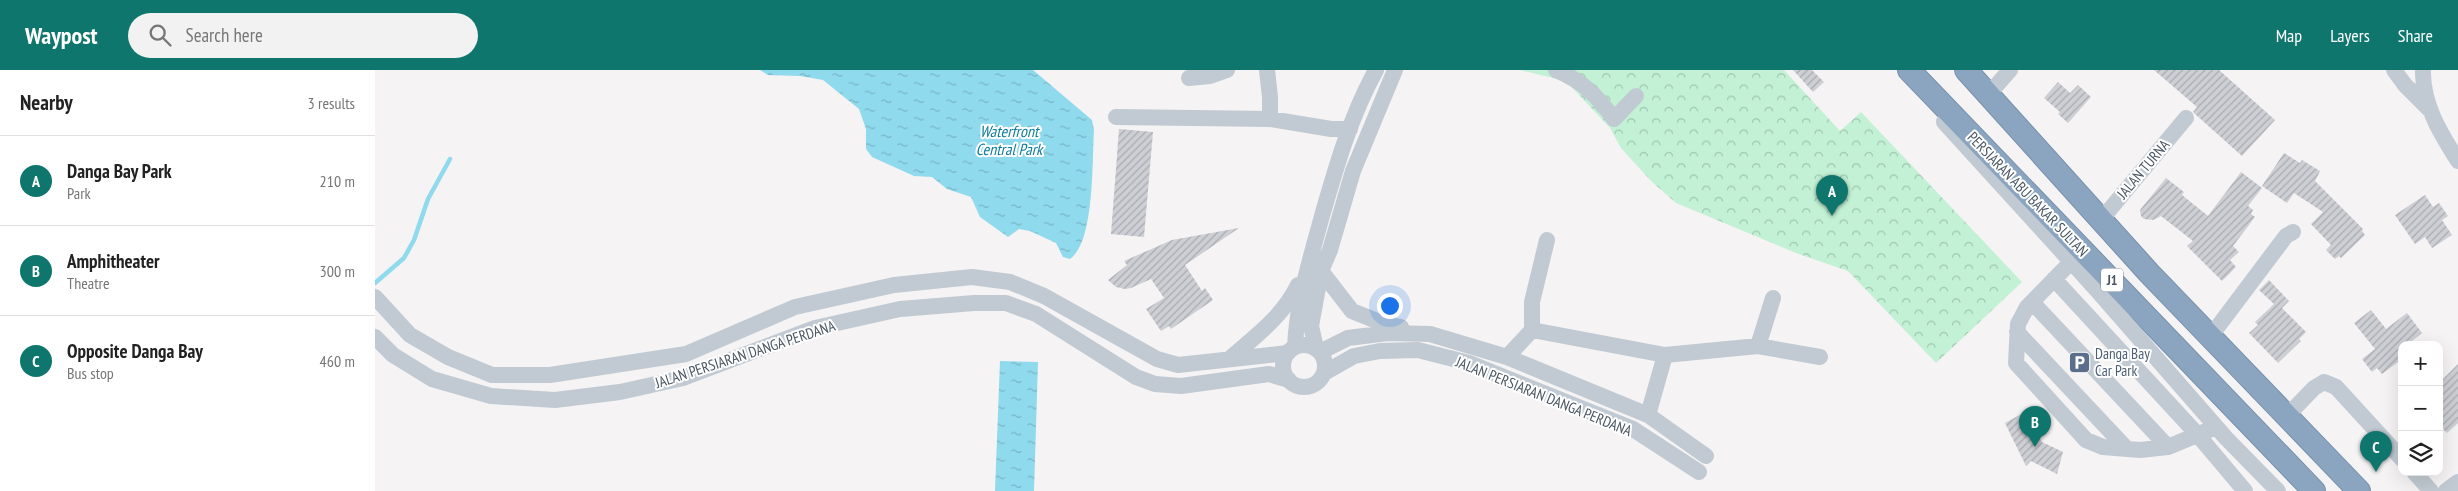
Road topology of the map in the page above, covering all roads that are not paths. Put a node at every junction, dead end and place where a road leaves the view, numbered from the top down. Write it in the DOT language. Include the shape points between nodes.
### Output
graph roads {
  1 [pos="1227,70"];
  2 [pos="1267,70"];
  3 [pos="1376,70"];
  4 [pos="1395,70"];
  5 [pos="1556,70"];
  6 [pos="1907,70"];
  7 [pos="1966,70"];
  8 [pos="2010,70"];
  9 [pos="2394,70"];
  10 [pos="2423,70"];
  11 [pos="1189,78"];
  12 [pos="1988,95"];
  13 [pos="1636,96"];
  14 [pos="2430,110"];
  15 [pos="1116,117"];
  16 [pos="2186,118"];
  17 [pos="1269,119"];
  18 [pos="1350,129"];
  19 [pos="2458,162"];
  20 [pos="2101,220"];
  21 [pos="2293,232"];
  22 [pos="1547,240"];
  23 [pos="2071,262"];
  24 [pos="1313,270"];
  25 [pos="2054,280"];
  26 [pos="375,297"];
  27 [pos="1773,298"];
  28 [pos="2032,302"];
  29 [pos="1532,330"];
  30 [pos="2017,332"];
  31 [pos="1430,334"];
  32 [pos="375,337"];
  33 [pos="2210,337"];
  34 [pos="1758,346"];
  35 [pos="1292,350"];
  36 [pos="1318,350"];
  37 [pos="1665,355"];
  38 [pos="1507,357"];
  39 [pos="1820,357"];
  40 [pos="1229,359"];
  41 [pos="1324,373"];
  42 [pos="1289,380"];
  43 [pos="1648,415"];
  44 [pos="2286,417"];
  45 [pos="2216,426"];
  46 [pos="2197,434"];
  47 [pos="2167,447"];
  48 [pos="2127,449"];
  49 [pos="2398,455"];
  50 [pos="1706,456"];
  51 [pos="1699,472"];
  52 [pos="2418,476"];
  53 [pos="2458,482"];
  54 [pos="2245,491"];
  55 [pos="2277,491"];
  56 [pos="2314,491"];
  57 [pos="2359,491"];
  58 [pos="2431,491"];
  59 [pos="2446,491"];
  1 -- 11 [label="street"];
  2 -- 17 [label="street"];
  3 -- 18 [label="street"];
  4 -- 24 [label="street" via="1353,171 1330,250"];
  5 -- 13 [label="street" via="1572,76 1598,96 1614,119"];
  6 -- 23 [label="street" via="1934,111"];
  6 -- 56 [label="highway, PERSIARAN ABU BAKAR SULTAN / J1"];
  7 -- 12 [label="highway, J1"];
  8 -- 12 [label="street"];
  9 -- 14 [label="street"];
  10 -- 14 [label="street"];
  12 -- 20 [label="highway, J1"];
  14 -- 19 [label="street"];
  15 -- 17 [label="street"];
  16 -- 20 [label="street, JALAN TURNA"];
  17 -- 18 [label="street"];
  18 -- 24 [label="street" via="1336,167"];
  20 -- 33 [label="highway, J1"];
  21 -- 33 [label="street" via="2286,236"];
  22 -- 29 [label="street" via="1532,302"];
  23 -- 25 [label="street"];
  23 -- 45 [label="street"];
  24 -- 31 [label="street" via="1352,311 1382,323"];
  24 -- 35 [label="street" via="1296,324"];
  24 -- 36 [label="street" via="1311,326"];
  24 -- 40 [label="street" via="1289,304"];
  25 -- 28 [label="street"];
  25 -- 46 [label="street"];
  26 -- 40 [label="street, JALAN PERSIARAN DANGA PERDANA" via="410,335 448,357 492,375 550,375 686,354 795,307 894,285 972,278 1010,282 1044,296 1157,359 1178,366"];
  27 -- 34 [label="street"];
  28 -- 30 [label="street"];
  28 -- 47 [label="street"];
  29 -- 37 [label="street"];
  29 -- 38 [label="street"];
  30 -- 48 [label="street"];
  30 -- 48 [label="street" via="2016,363 2086,440 2103,447"];
  31 -- 36 [label="street, JALAN PERSIARAN DANGA PERDANA" via="1387,333 1348,338"];
  31 -- 38 [label="street, JALAN PERSIARAN DANGA PERDANA"];
  32 -- 42 [label="street, JALAN PERSIARAN DANGA PERDANA" via="393,355 431,380 491,396 555,400 620,392 683,378 824,326 900,310 974,302 1006,303 1036,314 1136,377 1155,384 1181,386 1269,374"];
  33 -- 44 [label="highway, J1"];
  34 -- 37 [label="street"];
  34 -- 39 [label="street"];
  35 -- 36 [label="street" via="1306,345"];
  35 -- 40 [label="street, JALAN PERSIARAN DANGA PERDANA"];
  35 -- 42 [label="street" via="1284,368"];
  36 -- 41 [label="street" via="1325,362"];
  37 -- 43 [label="street"];
  38 -- 43 [label="street, JALAN PERSIARAN DANGA PERDANA"];
  41 -- 42 [label="street" via="1310,385 1299,386"];
  41 -- 51 [label="street, JALAN PERSIARAN DANGA PERDANA" via="1353,356 1380,351 1418,350 1469,363 1633,430"];
  43 -- 50 [label="street, JALAN PERSIARAN DANGA PERDANA"];
  44 -- 49 [label="street" via="2324,382 2336,387"];
  44 -- 57 [label="highway, J1"];
  45 -- 46 [label="street"];
  45 -- 55 [label="street"];
  46 -- 47 [label="street"];
  46 -- 54 [label="street"];
  47 -- 48 [label="street"];
  52 -- 58 [label="street"];
  53 -- 59 [label="street"];
}
